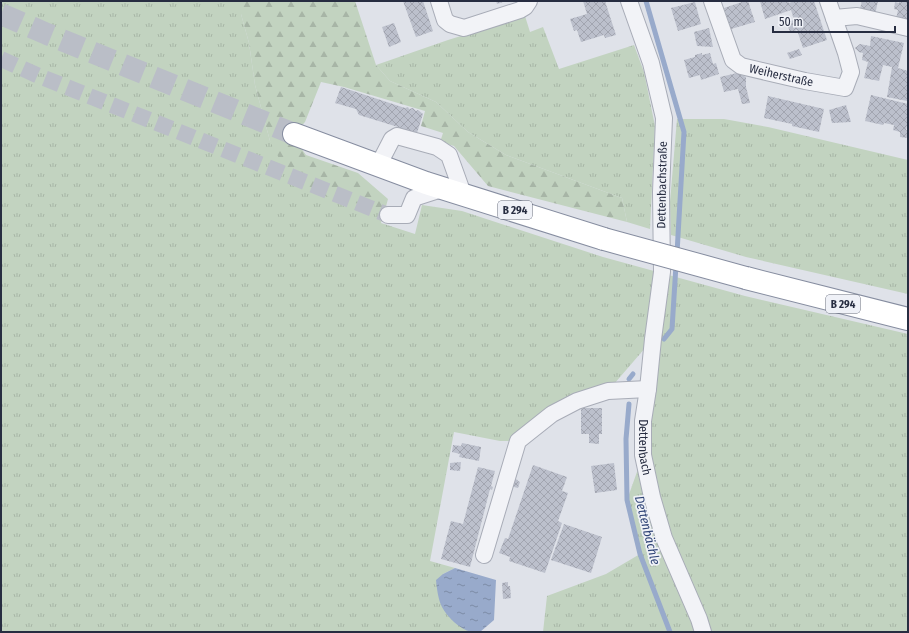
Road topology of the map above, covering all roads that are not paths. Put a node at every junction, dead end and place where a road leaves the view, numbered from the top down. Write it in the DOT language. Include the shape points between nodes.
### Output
graph roads {
  1 [pos="439,1"];
  2 [pos="529,1"];
  3 [pos="629,1"];
  4 [pos="712,1"];
  5 [pos="828,1"];
  6 [pos="834,18"];
  7 [pos="908,28"];
  8 [pos="294,134"];
  9 [pos="378,166"];
  10 [pos="454,191"];
  11 [pos="388,215"];
  12 [pos="908,319"];
  13 [pos="649,373"];
  14 [pos="648,389"];
  15 [pos="484,555"];
  16 [pos="703,632"];
  1 -- 2 [label="street" via="445,20 464,28 520,10"];
  3 -- 13 [label="street, Dettenbachstraße" via="651,62 664,118 661,192 662,272"];
  4 -- 6 [label="street, Weiherstraße" via="733,60 741,66 845,88 851,72"];
  5 -- 6 [label="street"];
  6 -- 7 [label="street" via="857,16"];
  8 -- 9 [label="highway, B 294"];
  9 -- 10 [label="highway, B 294"];
  9 -- 10 [label="street" via="392,139 397,136 437,147 449,155"];
  10 -- 11 [label="street" via="414,198 407,215"];
  10 -- 12 [label="highway, B 294, bridge" via="604,239"];
  13 -- 14 [label="street, Dettenbach"];
  14 -- 15 [label="street" via="608,391 577,400 552,414 518,442"];
  14 -- 16 [label="street, Dettenbach" via="643,421 643,455 652,497 664,538"];
}
